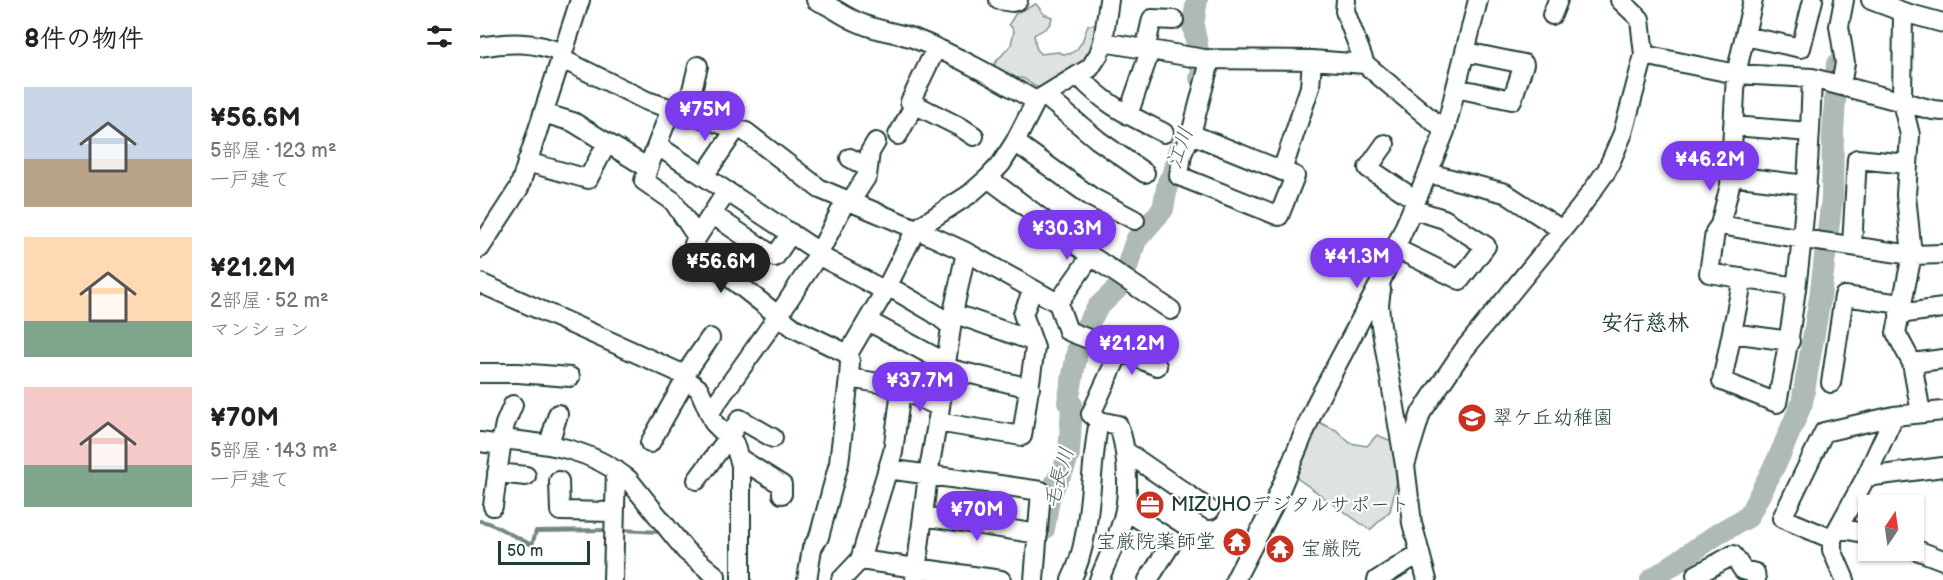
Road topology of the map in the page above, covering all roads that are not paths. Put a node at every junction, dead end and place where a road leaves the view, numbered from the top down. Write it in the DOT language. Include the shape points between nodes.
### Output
graph roads {
  1 [pos="580,0"];
  2 [pos="816,0"];
  3 [pos="999,0"];
  4 [pos="1018,0"];
  5 [pos="1109,0"];
  6 [pos="1346,0"];
  7 [pos="1476,0"];
  8 [pos="1620,0"];
  9 [pos="1753,0"];
  10 [pos="1813,0"];
  11 [pos="1844,0"];
  12 [pos="1871,0"];
  13 [pos="1903,12"];
  14 [pos="1174,20"];
  15 [pos="1943,23"];
  16 [pos="1745,36"];
  17 [pos="1103,42"];
  18 [pos="480,47"];
  19 [pos="936,48"];
  20 [pos="1147,50"];
  21 [pos="1466,52"];
  22 [pos="1644,55"];
  23 [pos="561,56"];
  24 [pos="1208,59"];
  25 [pos="1312,60"];
  26 [pos="1365,64"];
  27 [pos="698,66"];
  28 [pos="1736,74"];
  29 [pos="1079,76"];
  30 [pos="1812,78"];
  31 [pos="1841,85"];
  32 [pos="1456,88"];
  33 [pos="1041,98"];
  34 [pos="1902,102"];
  35 [pos="915,104"];
  36 [pos="679,111"];
  37 [pos="1943,111"];
  38 [pos="543,113"];
  39 [pos="1128,115"];
  40 [pos="1733,126"];
  41 [pos="736,129"];
  42 [pos="1445,130"];
  43 [pos="1810,132"];
  44 [pos="1164,133"];
  45 [pos="1191,134"];
  46 [pos="898,135"];
  47 [pos="974,136"];
  48 [pos="876,142"];
  49 [pos="1015,142"];
  50 [pos="607,143"];
  51 [pos="1385,144"];
  52 [pos="658,146"];
  53 [pos="850,158"];
  54 [pos="527,162"];
  55 [pos="1908,164"];
  56 [pos="648,168"];
  57 [pos="868,168"];
  58 [pos="1282,171"];
  59 [pos="1145,173"];
  60 [pos="1428,173"];
  61 [pos="704,176"];
  62 [pos="1731,176"];
  63 [pos="988,178"];
  64 [pos="1807,185"];
  65 [pos="727,191"];
  66 [pos="848,201"];
  67 [pos="1414,205"];
  68 [pos="712,214"];
  69 [pos="1135,220"];
  70 [pos="1720,225"];
  71 [pos="916,229"];
  72 [pos="1562,230"];
  73 [pos="791,233"];
  74 [pos="697,237"];
  75 [pos="1803,239"];
  76 [pos="1852,245"];
  77 [pos="480,248"];
  78 [pos="1395,248"];
  79 [pos="966,252"];
  80 [pos="818,253"];
  81 [pos="1943,254"];
  82 [pos="1912,255"];
  83 [pos="1091,256"];
  84 [pos="1743,278"];
  85 [pos="1381,281"];
  86 [pos="480,284"];
  87 [pos="1796,287"];
  88 [pos="886,289"];
  89 [pos="1033,289"];
  90 [pos="1059,303"];
  91 [pos="1943,308"];
  92 [pos="1900,309"];
  93 [pos="1171,310"];
  94 [pos="778,316"];
  95 [pos="952,319"];
  96 [pos="868,321"];
  97 [pos="1732,333"];
  98 [pos="710,338"];
  99 [pos="1032,341"];
  100 [pos="1790,341"];
  101 [pos="1120,351"];
  102 [pos="848,354"];
  103 [pos="1943,359"];
  104 [pos="1912,363"];
  105 [pos="946,365"];
  106 [pos="1157,366"];
  107 [pos="480,373"];
  108 [pos="570,377"];
  109 [pos="685,378"];
  110 [pos="849,378"];
  111 [pos="1831,383"];
  112 [pos="1030,388"];
  113 [pos="901,390"];
  114 [pos="513,405"];
  115 [pos="1943,411"];
  116 [pos="710,412"];
  117 [pos="1922,413"];
  118 [pos="558,414"];
  119 [pos="938,414"];
  120 [pos="1894,416"];
  121 [pos="1099,421"];
  122 [pos="729,437"];
  123 [pos="773,438"];
  124 [pos="480,442"];
  125 [pos="501,442"];
  126 [pos="650,443"];
  127 [pos="549,444"];
  128 [pos="1125,451"];
  129 [pos="739,458"];
  130 [pos="1405,465"];
  131 [pos="1943,466"];
  132 [pos="888,469"];
  133 [pos="616,470"];
  134 [pos="497,473"];
  135 [pos="928,475"];
  136 [pos="526,476"];
  137 [pos="1866,477"];
  138 [pos="697,480"];
  139 [pos="559,481"];
  140 [pos="782,494"];
  141 [pos="493,506"];
  142 [pos="1125,510"];
  143 [pos="1210,510"];
  144 [pos="614,512"];
  145 [pos="923,516"];
  146 [pos="1038,534"];
  147 [pos="1835,534"];
  148 [pos="1858,534"];
  149 [pos="1420,553"];
  150 [pos="1924,553"];
  151 [pos="860,560"];
  152 [pos="1943,560"];
  153 [pos="916,574"];
  154 [pos="950,576"];
  155 [pos="613,580"];
  156 [pos="716,580"];
  157 [pos="741,580"];
  158 [pos="807,580"];
  159 [pos="841,580"];
  160 [pos="1001,580"];
  161 [pos="1034,580"];
  162 [pos="1071,580"];
  163 [pos="1099,580"];
  164 [pos="1148,580"];
  165 [pos="1235,580"];
  166 [pos="1377,580"];
  167 [pos="1427,580"];
  168 [pos="1699,580"];
  169 [pos="1756,580"];
  170 [pos="1845,580"];
  1 -- 23 [label="street"];
  2 -- 19 [label="street" via="862,24"];
  3 -- 4 [label="street"];
  5 -- 17 [label="street"];
  6 -- 26 [label="street" via="1345,11"];
  7 -- 21 [label="street"];
  8 -- 22 [label="street" via="1640,19"];
  9 -- 16 [label="street"];
  10 -- 16 [label="street" via="1801,48"];
  11 -- 31 [label="street" via="1839,26 1845,63"];
  12 -- 13 [label="street"];
  13 -- 15 [label="street"];
  13 -- 34 [label="street"];
  14 -- 20 [label="street" via="1152,19"];
  16 -- 28 [label="street"];
  17 -- 20 [label="street"];
  17 -- 29 [label="street" via="1090,68"];
  18 -- 23 [label="street" via="527,44"];
  19 -- 33 [label="street"];
  19 -- 35 [label="street" via="910,102"];
  20 -- 24 [label="street"];
  20 -- 39 [label="street"];
  21 -- 32 [label="street"];
  21 -- 32 [label="street" via="1524,64 1512,100"];
  22 -- 28 [label="street"];
  22 -- 72 [label="street" via="1623,134 1607,170"];
  23 -- 36 [label="street" via="647,101"];
  23 -- 38 [label="street"];
  24 -- 25 [label="street"];
  24 -- 45 [label="street"];
  25 -- 26 [label="street"];
  25 -- 58 [label="street" via="1310,87"];
  26 -- 42 [label="street"];
  27 -- 36 [label="street"];
  28 -- 30 [label="street"];
  28 -- 40 [label="street"];
  29 -- 33 [label="street"];
  29 -- 39 [label="street" via="1109,105"];
  30 -- 31 [label="street"];
  30 -- 43 [label="street"];
  31 -- 34 [label="street"];
  32 -- 42 [label="street"];
  33 -- 49 [label="street"];
  33 -- 59 [label="street"];
  34 -- 37 [label="street"];
  34 -- 55 [label="street" via="1910,135"];
  35 -- 46 [label="street"];
  35 -- 47 [label="street"];
  36 -- 41 [label="street"];
  36 -- 52 [label="street"];
  38 -- 50 [label="street" via="573,122"];
  38 -- 54 [label="street"];
  39 -- 44 [label="street"];
  40 -- 43 [label="street"];
  40 -- 62 [label="street"];
  41 -- 61 [label="street"];
  41 -- 66 [label="street" via="746,132 820,189"];
  42 -- 60 [label="street"];
  43 -- 64 [label="street"];
  45 -- 58 [label="street"];
  45 -- 58 [label="street" via="1182,154 1179,176 1279,216 1295,176"];
  48 -- 57 [label="street"];
  49 -- 63 [label="street"];
  49 -- 69 [label="street" via="1093,198"];
  50 -- 54 [label="street" via="588,179"];
  50 -- 56 [label="street"];
  51 -- 67 [label="street" via="1368,168"];
  52 -- 56 [label="street"];
  52 -- 61 [label="street"];
  53 -- 57 [label="street"];
  54 -- 77 [label="street" via="519,188"];
  55 -- 76 [label="street" via="1857,159"];
  55 -- 82 [label="street" via="1906,195"];
  56 -- 74 [label="street" via="645,181 673,201"];
  57 -- 66 [label="street" via="867,176"];
  60 -- 67 [label="street"];
  60 -- 72 [label="street" via="1505,193"];
  61 -- 65 [label="street"];
  62 -- 64 [label="street"];
  62 -- 70 [label="street"];
  63 -- 71 [label="street"];
  63 -- 83 [label="street"];
  64 -- 75 [label="street"];
  65 -- 68 [label="street"];
  65 -- 73 [label="street"];
  66 -- 71 [label="street"];
  66 -- 80 [label="street"];
  67 -- 78 [label="street"];
  67 -- 78 [label="street" via="1486,246 1460,280"];
  68 -- 73 [label="street" via="775,257"];
  68 -- 74 [label="street"];
  70 -- 75 [label="street"];
  70 -- 84 [label="street" via="1709,273"];
  71 -- 79 [label="street"];
  71 -- 88 [label="street"];
  72 -- 130 [label="street" via="1463,351 1421,413"];
  73 -- 80 [label="street"];
  74 -- 94 [label="street" via="696,251"];
  75 -- 76 [label="street"];
  75 -- 87 [label="street"];
  76 -- 82 [label="street"];
  78 -- 85 [label="street"];
  79 -- 89 [label="street"];
  79 -- 95 [label="street"];
  80 -- 88 [label="street"];
  80 -- 94 [label="street"];
  81 -- 82 [label="street"];
  82 -- 92 [label="street"];
  83 -- 90 [label="street"];
  83 -- 93 [label="street"];
  84 -- 87 [label="street"];
  84 -- 97 [label="street"];
  85 -- 130 [label="street" via="1381,326"];
  85 -- 165 [label="street" via="1317,402 1275,502"];
  86 -- 109 [label="street"];
  87 -- 100 [label="street"];
  88 -- 95 [label="street"];
  88 -- 96 [label="street"];
  89 -- 90 [label="street"];
  89 -- 99 [label="street" via="1023,314"];
  90 -- 101 [label="street" via="1068,331"];
  91 -- 92 [label="street"];
  92 -- 104 [label="street" via="1896,333"];
  92 -- 111 [label="street" via="1844,296"];
  94 -- 102 [label="street"];
  94 -- 116 [label="street"];
  95 -- 99 [label="street"];
  95 -- 105 [label="street"];
  96 -- 102 [label="street"];
  96 -- 105 [label="street"];
  97 -- 100 [label="street"];
  97 -- 100 [label="street" via="1722,381 1777,403"];
  98 -- 109 [label="street"];
  99 -- 112 [label="street" via="1035,348"];
  101 -- 106 [label="street"];
  101 -- 121 [label="street" via="1091,414"];
  102 -- 110 [label="street"];
  103 -- 104 [label="street"];
  104 -- 117 [label="street"];
  105 -- 112 [label="street"];
  105 -- 119 [label="street"];
  107 -- 108 [label="street"];
  109 -- 116 [label="street" via="699,389"];
  109 -- 126 [label="street"];
  110 -- 113 [label="street"];
  110 -- 158 [label="street" via="839,463 819,537 812,548"];
  112 -- 119 [label="street" via="1022,436"];
  113 -- 119 [label="street"];
  113 -- 132 [label="street"];
  114 -- 125 [label="street"];
  115 -- 117 [label="street"];
  116 -- 122 [label="street" via="714,423"];
  117 -- 120 [label="street"];
  118 -- 127 [label="street"];
  119 -- 135 [label="street"];
  120 -- 137 [label="street"];
  120 -- 147 [label="street" via="1824,432 1782,518"];
  121 -- 128 [label="street" via="1118,425"];
  121 -- 162 [label="street" via="1085,531"];
  122 -- 123 [label="street" via="740,419"];
  122 -- 129 [label="street"];
  122 -- 138 [label="street"];
  124 -- 125 [label="street"];
  125 -- 127 [label="street"];
  125 -- 134 [label="street"];
  127 -- 133 [label="street" via="579,452"];
  128 -- 142 [label="street"];
  128 -- 143 [label="street"];
  129 -- 140 [label="street" via="782,485"];
  129 -- 157 [label="street"];
  130 -- 149 [label="street"];
  131 -- 137 [label="street"];
  132 -- 135 [label="street"];
  132 -- 151 [label="street"];
  133 -- 144 [label="street"];
  133 -- 156 [label="street"];
  134 -- 136 [label="street"];
  134 -- 141 [label="street"];
  135 -- 145 [label="street"];
  135 -- 146 [label="street" via="1041,491"];
  137 -- 147 [label="street"];
  139 -- 144 [label="street" via="560,511"];
  142 -- 163 [label="street"];
  142 -- 164 [label="street" via="1173,540"];
  144 -- 155 [label="street"];
  145 -- 146 [label="street"];
  145 -- 153 [label="street"];
  146 -- 161 [label="street"];
  147 -- 148 [label="street"];
  147 -- 170 [label="street" via="1832,550"];
  149 -- 166 [label="street"];
  149 -- 167 [label="street"];
  150 -- 152 [label="street"];
  151 -- 153 [label="street"];
  151 -- 159 [label="street"];
  153 -- 154 [label="street"];
  154 -- 160 [label="street"];
  168 -- 169 [label="street" via="1696,575 1733,555 1743,570 1755,573"];
}
